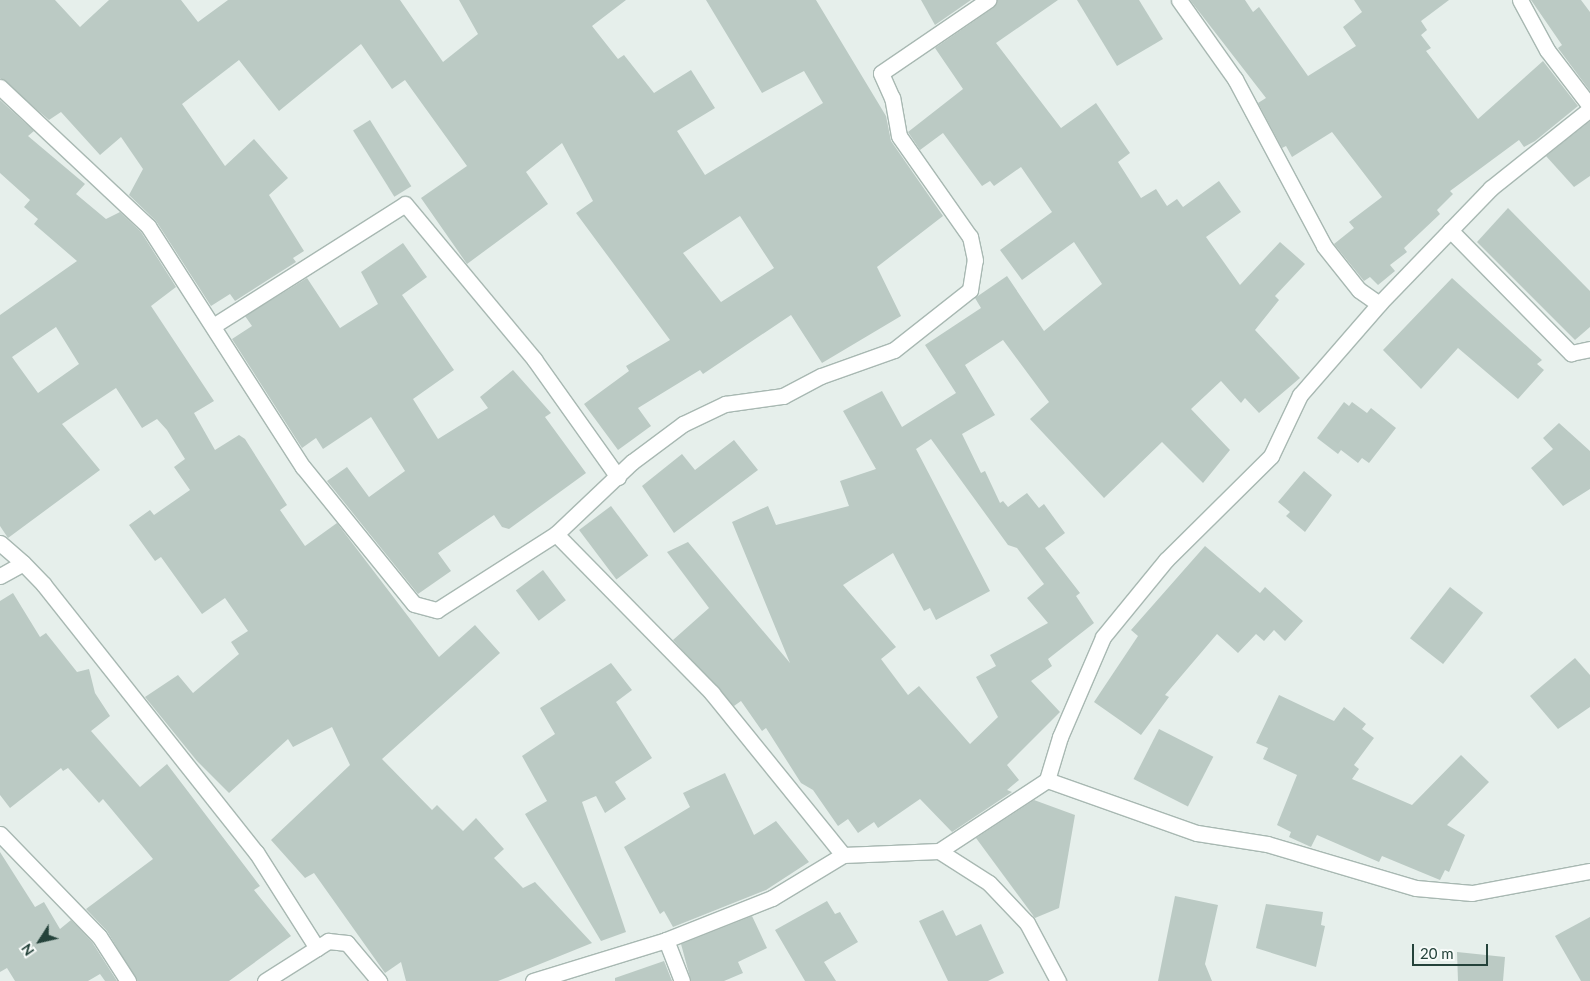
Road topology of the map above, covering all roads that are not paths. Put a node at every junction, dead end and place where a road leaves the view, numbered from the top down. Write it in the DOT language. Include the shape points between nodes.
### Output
graph roads {
  1 [pos="988,0"];
  2 [pos="1179,0"];
  3 [pos="1520,0"];
  4 [pos="0,87"];
  5 [pos="1590,106"];
  6 [pos="1590,109"];
  7 [pos="1450,230"];
  8 [pos="1379,304"];
  9 [pos="213,326"];
  10 [pos="1590,349"];
  11 [pos="618,477"];
  12 [pos="556,534"];
  13 [pos="0,543"];
  14 [pos="23,563"];
  15 [pos="0,576"];
  16 [pos="1047,780"];
  17 [pos="0,834"];
  18 [pos="939,850"];
  19 [pos="842,855"];
  20 [pos="1590,871"];
  21 [pos="666,940"];
  22 [pos="317,948"];
  23 [pos="128,981"];
  24 [pos="265,981"];
  25 [pos="380,981"];
  26 [pos="533,981"];
  27 [pos="682,981"];
  28 [pos="1058,981"];
  1 -- 11 [label="street" via="881,73 892,98 899,136 970,238 975,260 970,290 894,350 821,376 783,396 725,404 683,424"];
  2 -- 8 [label="street" via="1235,79 1324,246 1359,290"];
  3 -- 5 [label="street" via="1546,50"];
  4 -- 9 [label="street" via="148,226"];
  6 -- 7 [label="street" via="1491,188"];
  7 -- 8 [label="street"];
  7 -- 10 [label="street" via="1571,354"];
  8 -- 16 [label="street" via="1300,395 1271,456 1172,553 1103,637 1060,737"];
  9 -- 11 [label="street" via="405,204 534,359"];
  9 -- 12 [label="street" via="303,467 414,604 437,610"];
  11 -- 12 [label="street"];
  12 -- 19 [label="street" via="712,693"];
  13 -- 14 [label="street"];
  14 -- 15 [label="street"];
  14 -- 22 [label="street" via="256,852"];
  16 -- 18 [label="street"];
  16 -- 20 [label="street" via="1197,833 1267,844 1425,889 1472,893"];
  17 -- 23 [label="street" via="99,936"];
  18 -- 19 [label="street"];
  18 -- 28 [label="street" via="989,883 1027,923"];
  19 -- 21 [label="street" via="772,898"];
  21 -- 26 [label="street"];
  21 -- 27 [label="street"];
  22 -- 24 [label="street"];
  22 -- 25 [label="street" via="328,941 347,943"];
}
